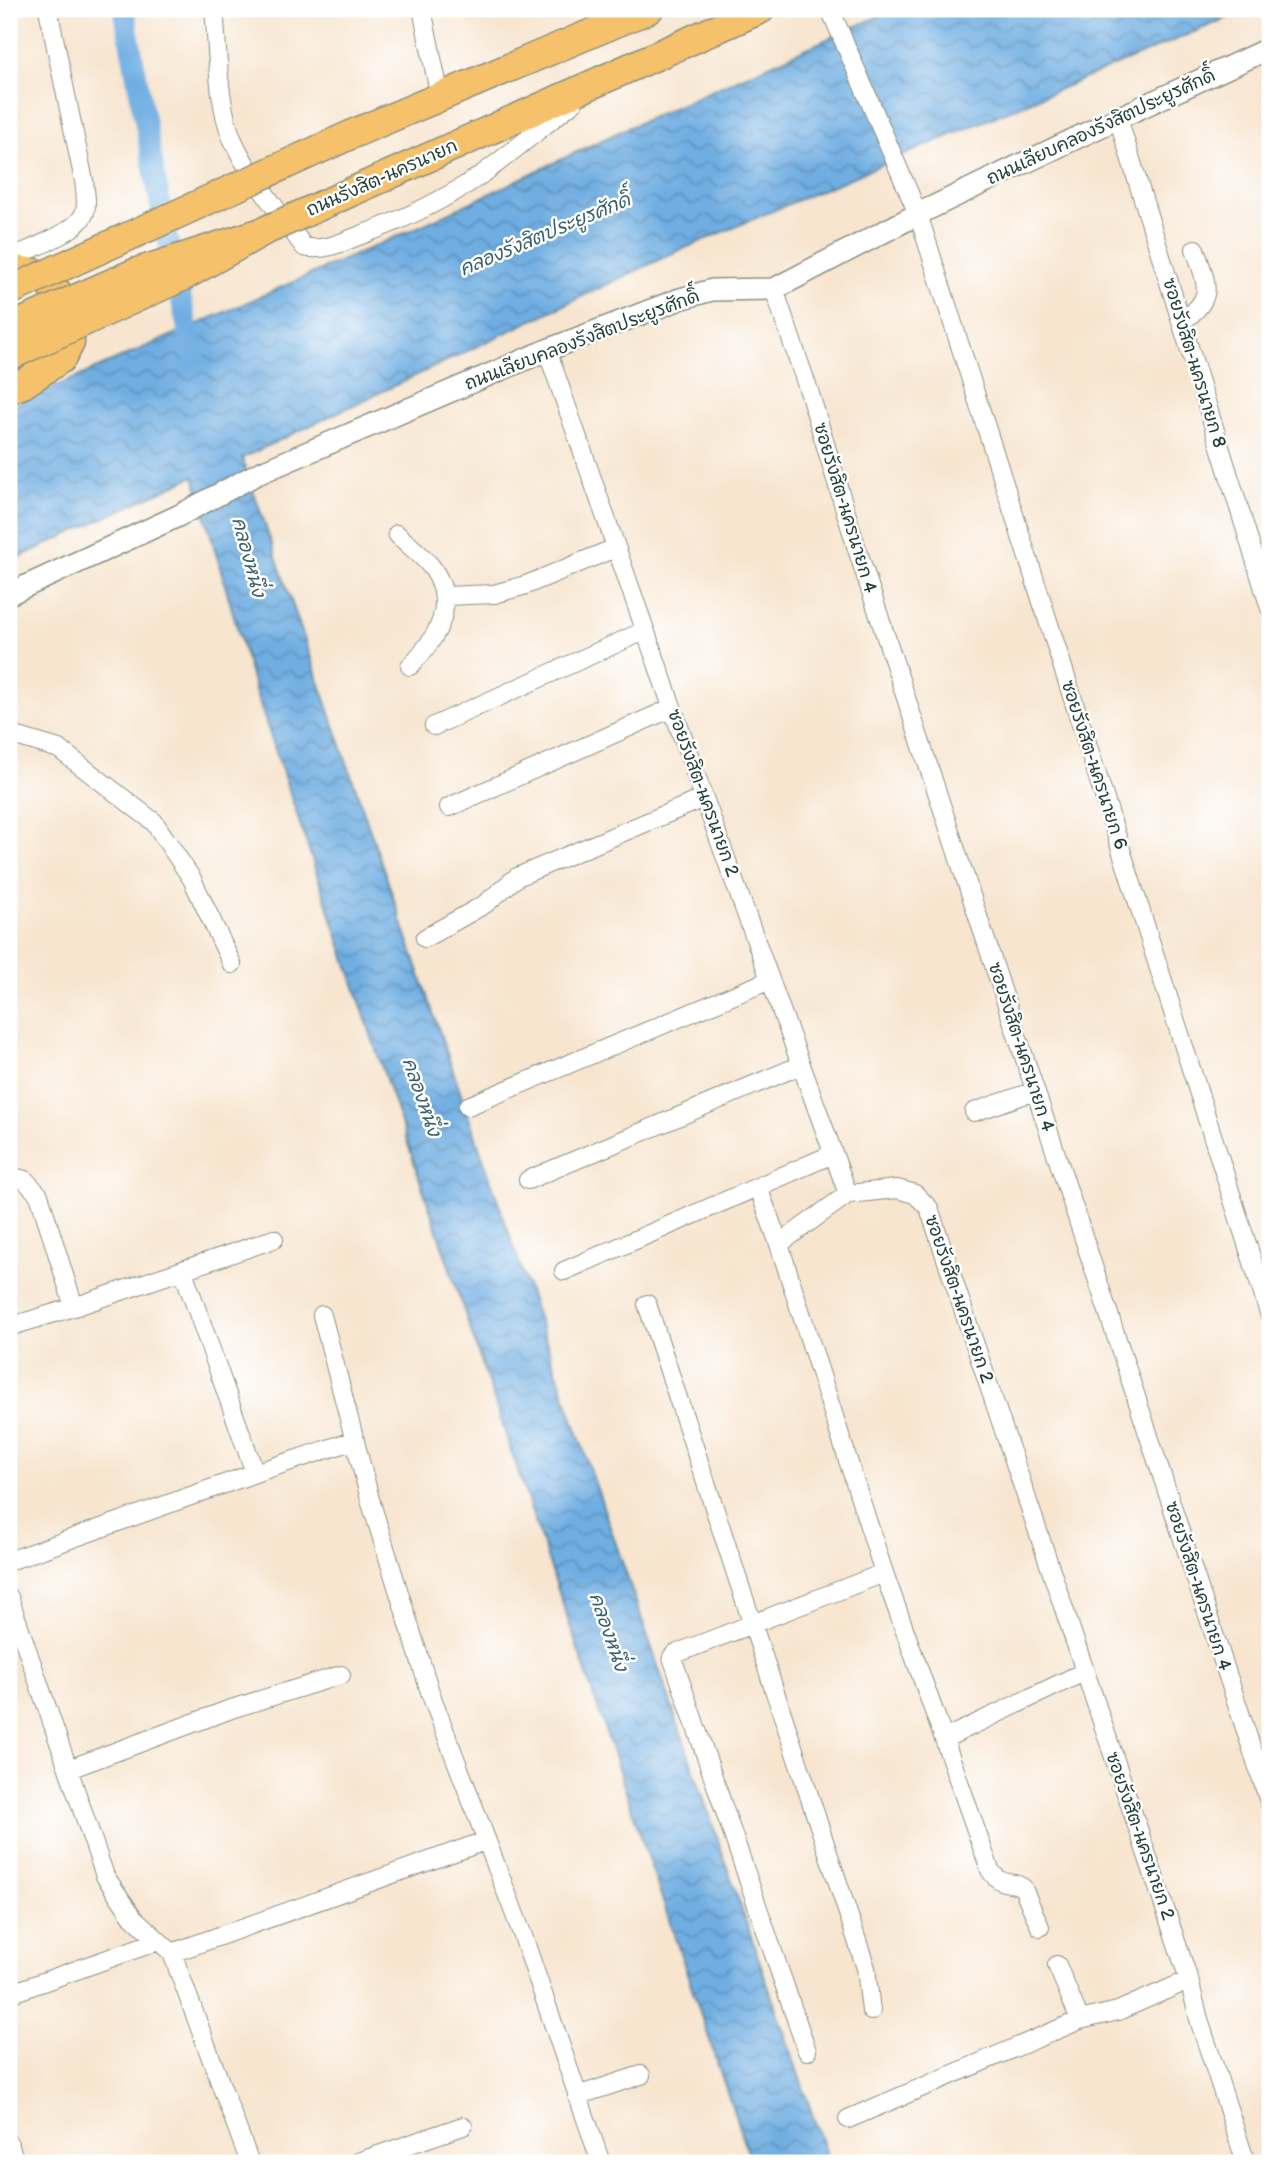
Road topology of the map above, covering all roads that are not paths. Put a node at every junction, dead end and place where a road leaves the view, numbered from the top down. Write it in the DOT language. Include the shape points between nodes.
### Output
graph roads {
  1 [pos="48,9"];
  2 [pos="214,9"];
  3 [pos="422,9"];
  4 [pos="761,9"];
  5 [pos="643,10"];
  6 [pos="832,13"];
  7 [pos="1270,48"];
  8 [pos="604,78"];
  9 [pos="440,97"];
  10 [pos="1118,118"];
  11 [pos="918,214"];
  12 [pos="262,232"];
  13 [pos="1195,249"];
  14 [pos="9,259"];
  15 [pos="9,269"];
  16 [pos="774,289"];
  17 [pos="9,291"];
  18 [pos="1181,322"];
  19 [pos="9,328"];
  20 [pos="547,349"];
  21 [pos="9,356"];
  22 [pos="9,390"];
  23 [pos="397,534"];
  24 [pos="615,548"];
  25 [pos="9,594"];
  26 [pos="446,596"];
  27 [pos="1270,608"];
  28 [pos="644,631"];
  29 [pos="410,666"];
  30 [pos="672,708"];
  31 [pos="434,726"];
  32 [pos="9,734"];
  33 [pos="704,798"];
  34 [pos="449,807"];
  35 [pos="425,938"];
  36 [pos="232,964"];
  37 [pos="770,980"];
  38 [pos="801,1065"];
  39 [pos="1035,1091"];
  40 [pos="468,1106"];
  41 [pos="974,1112"];
  42 [pos="833,1154"];
  43 [pos="9,1176"];
  44 [pos="527,1180"];
  45 [pos="758,1187"];
  46 [pos="848,1194"];
  47 [pos="274,1239"];
  48 [pos="779,1244"];
  49 [pos="183,1271"];
  50 [pos="564,1271"];
  51 [pos="647,1304"];
  52 [pos="74,1307"];
  53 [pos="322,1315"];
  54 [pos="1270,1317"];
  55 [pos="9,1326"];
  56 [pos="355,1440"];
  57 [pos="256,1473"];
  58 [pos="9,1562"];
  59 [pos="884,1573"];
  60 [pos="9,1597"];
  61 [pos="752,1622"];
  62 [pos="1084,1672"];
  63 [pos="341,1675"];
  64 [pos="944,1739"];
  65 [pos="69,1769"];
  66 [pos="1270,1804"];
  67 [pos="485,1841"];
  68 [pos="1040,1927"];
  69 [pos="165,1947"];
  70 [pos="1057,1965"];
  71 [pos="1188,1980"];
  72 [pos="9,1994"];
  73 [pos="871,2011"];
  74 [pos="1080,2020"];
  75 [pos="807,2051"];
  76 [pos="641,2075"];
  77 [pos="577,2096"];
  78 [pos="848,2119"];
  79 [pos="463,2126"];
  80 [pos="9,2144"];
  81 [pos="16,2163"];
  82 [pos="250,2163"];
  83 [pos="355,2163"];
  84 [pos="601,2163"];
  85 [pos="1246,2163"];
  1 -- 14 [label="street" via="84,181 84,213 75,226"];
  2 -- 8 [label="street" via="224,111 232,137 304,247 314,250 394,223 479,176"];
  3 -- 9 [label="street"];
  4 -- 8 [label="main road, ถนนรังสิต-นครนายก"];
  5 -- 9 [label="main road"];
  6 -- 11 [label="street, ซอยรังสิต-นครนายก 6"];
  7 -- 10 [label="street, ถนนเลียบคลองรังสิตประยูรศักดิ์"];
  8 -- 12 [label="main road, ถนนรังสิต-นครนายก, bridge"];
  9 -- 17 [label="main road, bridge"];
  10 -- 11 [label="street, ถนนเลียบคลองรังสิตประยูรศักดิ์"];
  10 -- 18 [label="street, ซอยรังสิต-นครนายก 8"];
  11 -- 16 [label="street, ถนนเลียบคลองรังสิตประยูรศักดิ์"];
  11 -- 54 [label="street, ซอยรังสิต-นครนายก 6"];
  12 -- 19 [label="main road, bridge" via="137,272"];
  12 -- 21 [label="main road, ถนนรังสิต-นครนายก, bridge" via="184,276"];
  13 -- 18 [label="street" via="1207,290 1197,311"];
  15 -- 22 [label="main road" via="37,273 61,296 71,327 70,343 62,358"];
  16 -- 20 [label="street, ถนนเลียบคลองรังสิตประยูรศักดิ์" via="712,290"];
  16 -- 39 [label="street, ซอยรังสิต-นครนายก 4"];
  18 -- 27 [label="street, ซอยรังสิต-นครนายก 8"];
  20 -- 24 [label="street, ซอยรังสิต-นครนายก 2"];
  20 -- 25 [label="street, ถนนเลียบคลองรังสิตประยูรศักดิ์" via="257,474"];
  23 -- 26 [label="street" via="432,568"];
  24 -- 26 [label="street" via="494,594"];
  24 -- 28 [label="street, ซอยรังสิต-นครนายก 2"];
  26 -- 29 [label="street" via="430,646"];
  28 -- 30 [label="street, ซอยรังสิต-นครนายก 2"];
  28 -- 31 [label="street"];
  30 -- 33 [label="street, ซอยรังสิต-นครนายก 2"];
  30 -- 34 [label="street"];
  32 -- 36 [label="street" via="59,749 154,822 192,879"];
  33 -- 35 [label="street" via="517,877 475,910"];
  33 -- 37 [label="street, ซอยรังสิต-นครนายก 2"];
  37 -- 38 [label="street, ซอยรังสิต-นครนายก 2"];
  37 -- 40 [label="street"];
  38 -- 42 [label="street, ซอยรังสิต-นครนายก 2"];
  38 -- 44 [label="street"];
  39 -- 41 [label="street"];
  39 -- 66 [label="street, ซอยรังสิต-นครนายก 4"];
  42 -- 45 [label="street"];
  42 -- 46 [label="street, ซอยรังสิต-นครนายก 2"];
  43 -- 52 [label="street" via="25,1180 39,1195"];
  45 -- 48 [label="street"];
  45 -- 50 [label="street"];
  46 -- 48 [label="street"];
  46 -- 62 [label="street, ซอยรังสิต-นครนายก 2" via="897,1189 915,1194 929,1208"];
  47 -- 49 [label="street"];
  48 -- 59 [label="street"];
  49 -- 52 [label="street"];
  49 -- 57 [label="street"];
  51 -- 61 [label="street"];
  52 -- 55 [label="street"];
  53 -- 56 [label="street"];
  56 -- 57 [label="street"];
  56 -- 67 [label="street" via="431,1695"];
  57 -- 58 [label="street"];
  59 -- 61 [label="street"];
  59 -- 64 [label="street"];
  60 -- 65 [label="street"];
  61 -- 73 [label="street" via="866,1968"];
  61 -- 75 [label="street" via="675,1654 672,1661"];
  62 -- 64 [label="street"];
  62 -- 71 [label="street, ซอยรังสิต-นครนายก 2"];
  63 -- 65 [label="street" via="231,1709"];
  64 -- 68 [label="street" via="990,1870 1004,1884 1023,1888"];
  65 -- 69 [label="street" via="104,1876 133,1917"];
  67 -- 69 [label="street"];
  67 -- 77 [label="street" via="523,1936"];
  69 -- 72 [label="street"];
  69 -- 82 [label="street"];
  70 -- 74 [label="street"];
  71 -- 74 [label="street" via="1118,2011"];
  71 -- 85 [label="street, ซอยรังสิต-นครนายก 2"];
  74 -- 78 [label="street"];
  76 -- 77 [label="street"];
  77 -- 84 [label="street"];
  79 -- 83 [label="street"];
  80 -- 81 [label="street"];
}
